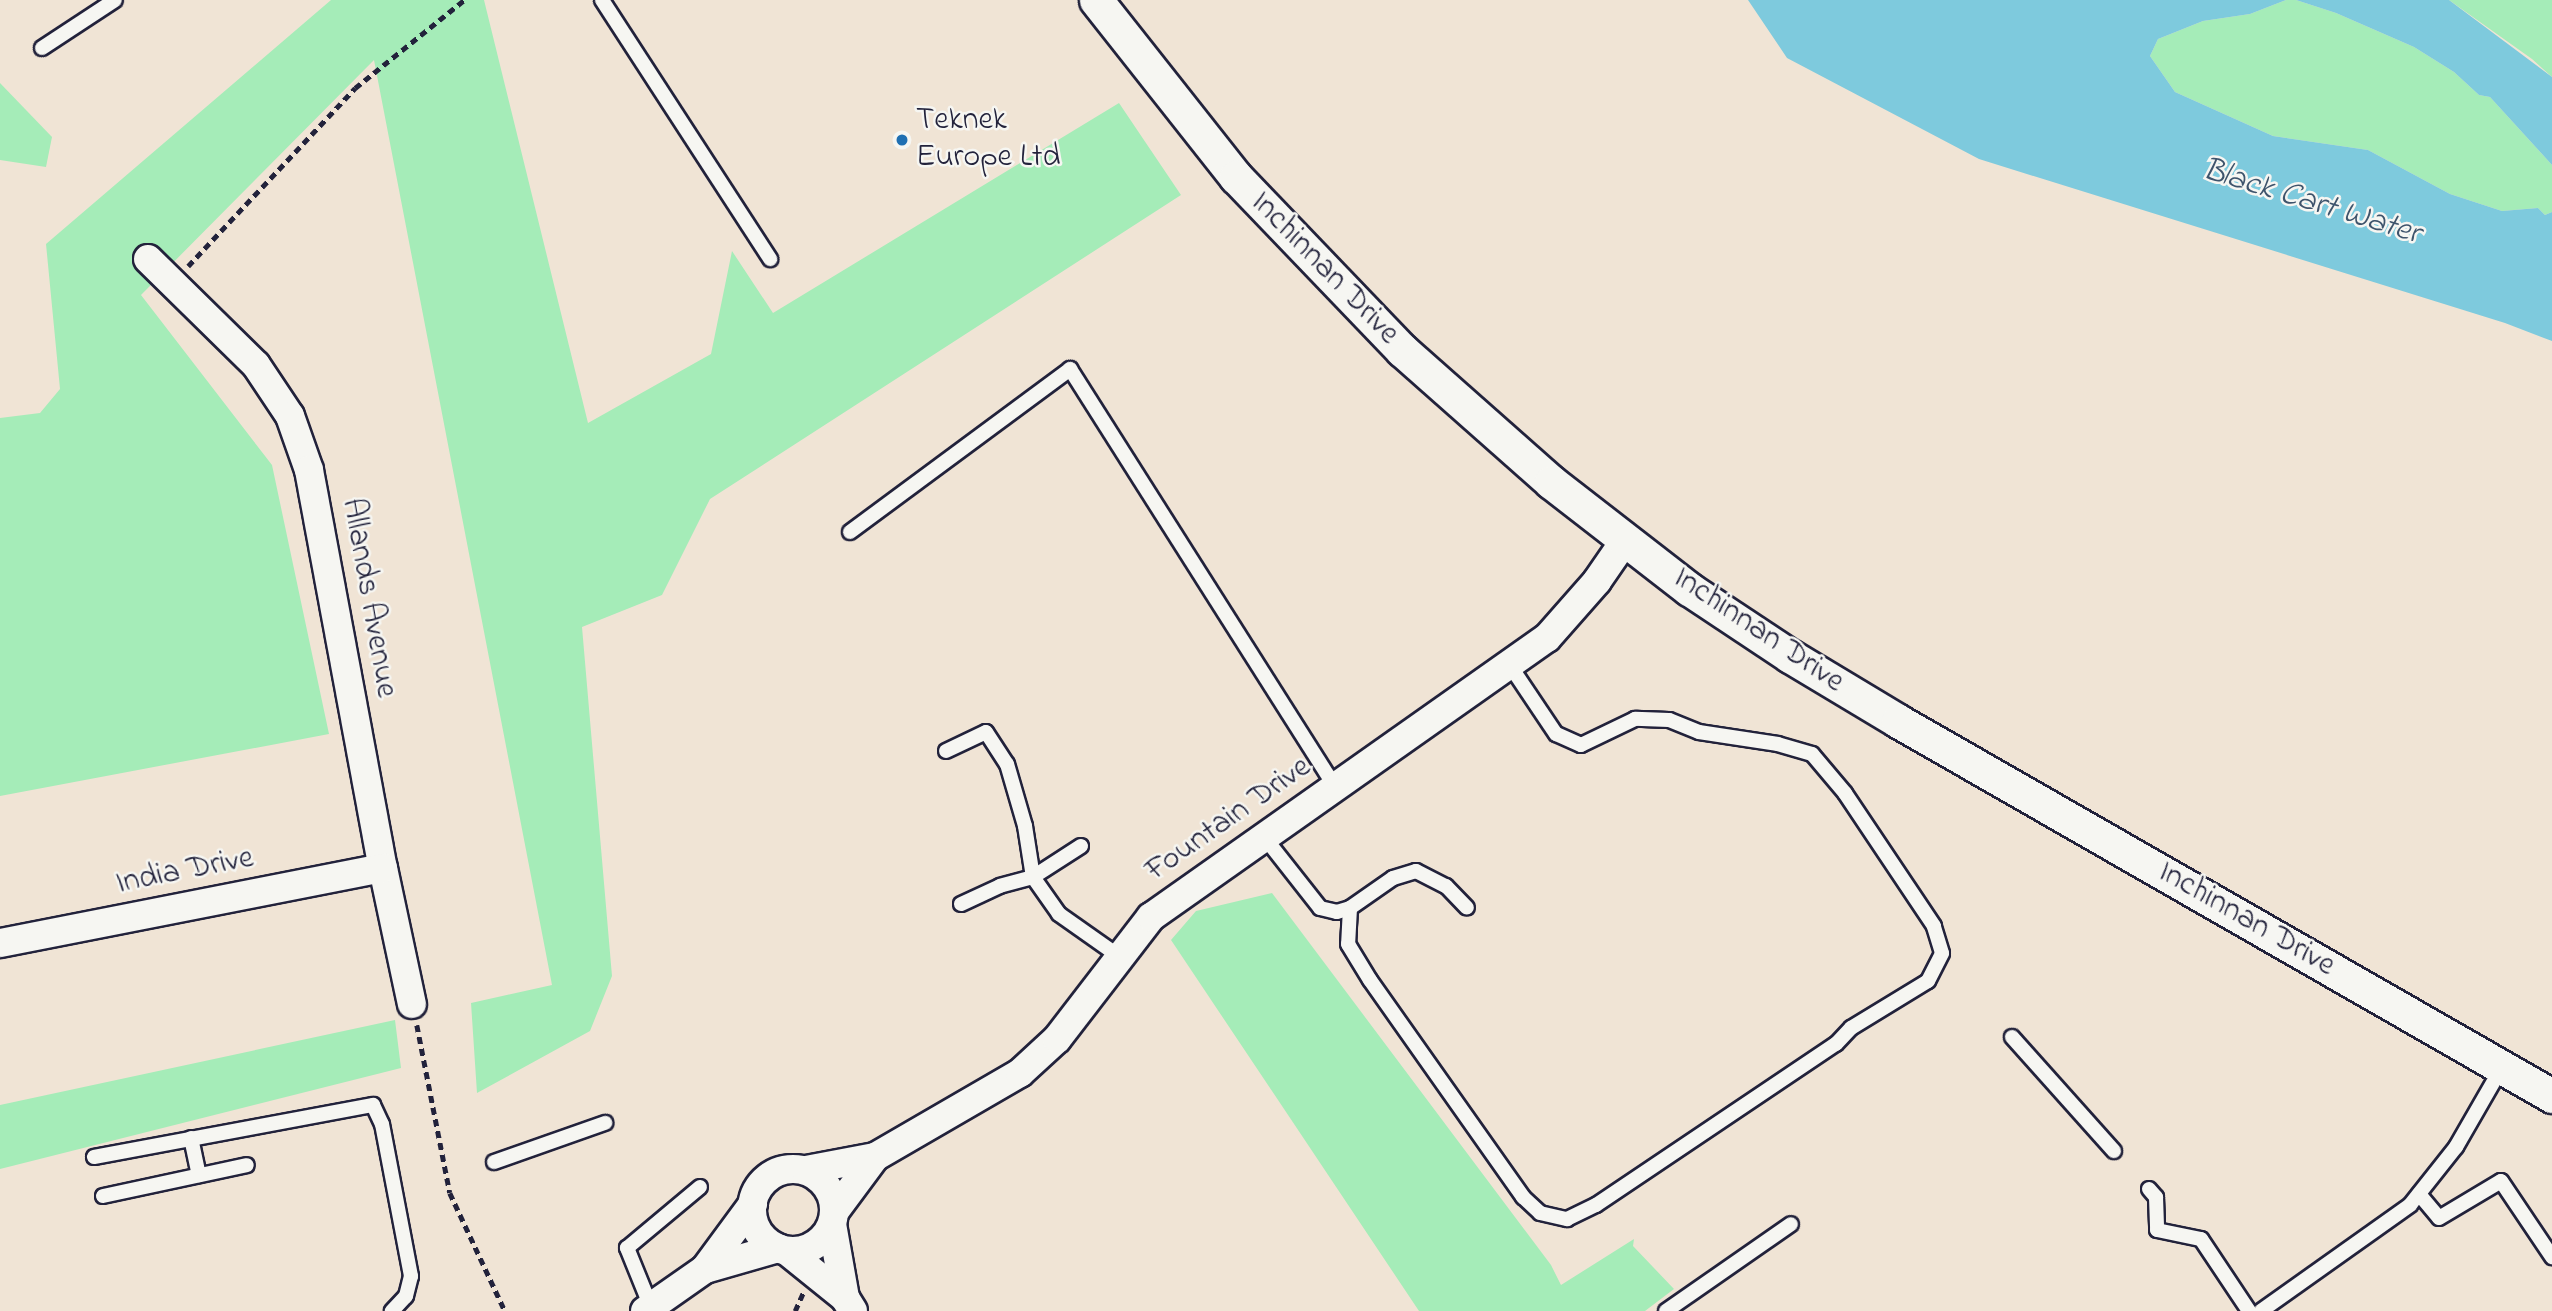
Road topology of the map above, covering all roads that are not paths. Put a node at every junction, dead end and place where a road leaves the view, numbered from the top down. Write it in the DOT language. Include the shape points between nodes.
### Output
graph roads {
  1 [pos="115,0"];
  2 [pos="602,0"];
  3 [pos="1096,0"];
  4 [pos="43,48"];
  5 [pos="148,259"];
  6 [pos="770,259"];
  7 [pos="849,532"];
  8 [pos="1626,540"];
  9 [pos="1508,664"];
  10 [pos="946,751"];
  11 [pos="1336,788"];
  12 [pos="1265,838"];
  13 [pos="1081,846"];
  14 [pos="383,868"];
  15 [pos="1033,877"];
  16 [pos="961,904"];
  17 [pos="1350,908"];
  18 [pos="1467,908"];
  19 [pos="0,943"];
  20 [pos="1120,957"];
  21 [pos="412,1004"];
  22 [pos="2012,1037"];
  23 [pos="2503,1066"];
  24 [pos="2552,1096"];
  25 [pos="605,1123"];
  26 [pos="191,1138"];
  27 [pos="2115,1151"];
  28 [pos="94,1157"];
  29 [pos="875,1157"];
  30 [pos="494,1162"];
  31 [pos="247,1165"];
  32 [pos="806,1170"];
  33 [pos="199,1175"];
  34 [pos="700,1187"];
  35 [pos="2149,1189"];
  36 [pos="2419,1194"];
  37 [pos="103,1196"];
  38 [pos="752,1204"];
  39 [pos="834,1218"];
  40 [pos="1791,1224"];
  41 [pos="782,1250"];
  42 [pos="2552,1257"];
  43 [pos="705,1269"];
  44 [pos="849,1304"];
  45 [pos="648,1309"];
  46 [pos="392,1311"];
  47 [pos="1666,1311"];
  48 [pos="2249,1311"];
  49 [pos="2261,1311"];
  1 -- 4 [label="lane"];
  2 -- 6 [label="lane"];
  3 -- 8 [label="street, Inchinnan Drive" via="1236,177 1347,295 1472,415"];
  5 -- 14 [label="street, Allands Avenue" via="256,365 290,416 309,470"];
  7 -- 11 [label="lane" via="1070,369"];
  8 -- 9 [label="street, Fountain Drive" via="1546,638"];
  8 -- 23 [label="street, Inchinnan Drive" via="1689,589 1886,714"];
  9 -- 11 [label="street, Fountain Drive"];
  9 -- 17 [label="lane" via="1556,734 1581,745 1634,719 1670,720 1699,732 1812,754 1845,793 1934,926 1942,953 1928,981 1851,1028 1836,1044 1596,1205 1567,1219 1540,1213 1523,1197 1370,980 1348,944"];
  10 -- 15 [label="lane" via="986,732 1007,764 1025,826"];
  11 -- 12 [label="street, Fountain Drive"];
  12 -- 17 [label="lane" via="1320,908 1337,912"];
  12 -- 20 [label="street, Fountain Drive" via="1151,917"];
  13 -- 15 [label="lane"];
  14 -- 19 [label="street, India Drive"];
  14 -- 21 [label="street, Allands Avenue"];
  15 -- 16 [label="lane"];
  15 -- 20 [label="lane" via="1059,914"];
  17 -- 18 [label="lane" via="1393,877 1416,871 1446,886"];
  20 -- 29 [label="street, Fountain Drive" via="1057,1039 1020,1073"];
  22 -- 27 [label="lane"];
  23 -- 24 [label="street, Inchinnan Drive"];
  23 -- 36 [label="lane" via="2456,1147"];
  25 -- 30 [label="lane"];
  26 -- 28 [label="lane"];
  26 -- 33 [label="lane"];
  26 -- 46 [label="lane" via="373,1105 382,1124 411,1276 406,1296"];
  29 -- 32 [label="street, Fountain Drive"];
  29 -- 39 [label="street, Fountain Drive"];
  31 -- 33 [label="lane"];
  32 -- 38 [label="street" via="792,1168 772,1175"];
  32 -- 39 [label="street" via="827,1186"];
  33 -- 37 [label="lane"];
  34 -- 45 [label="lane" via="627,1248"];
  35 -- 48 [label="lane" via="2156,1197 2157,1230 2201,1239"];
  36 -- 42 [label="lane" via="2439,1218 2501,1181"];
  36 -- 49 [label="lane"];
  38 -- 41 [label="street" via="758,1231"];
  38 -- 43 [label="street"];
  39 -- 41 [label="street" via="827,1234 810,1248"];
  39 -- 44 [label="street"];
  40 -- 47 [label="lane"];
  41 -- 43 [label="street"];
  41 -- 44 [label="street"];
  43 -- 45 [label="street"];
}
